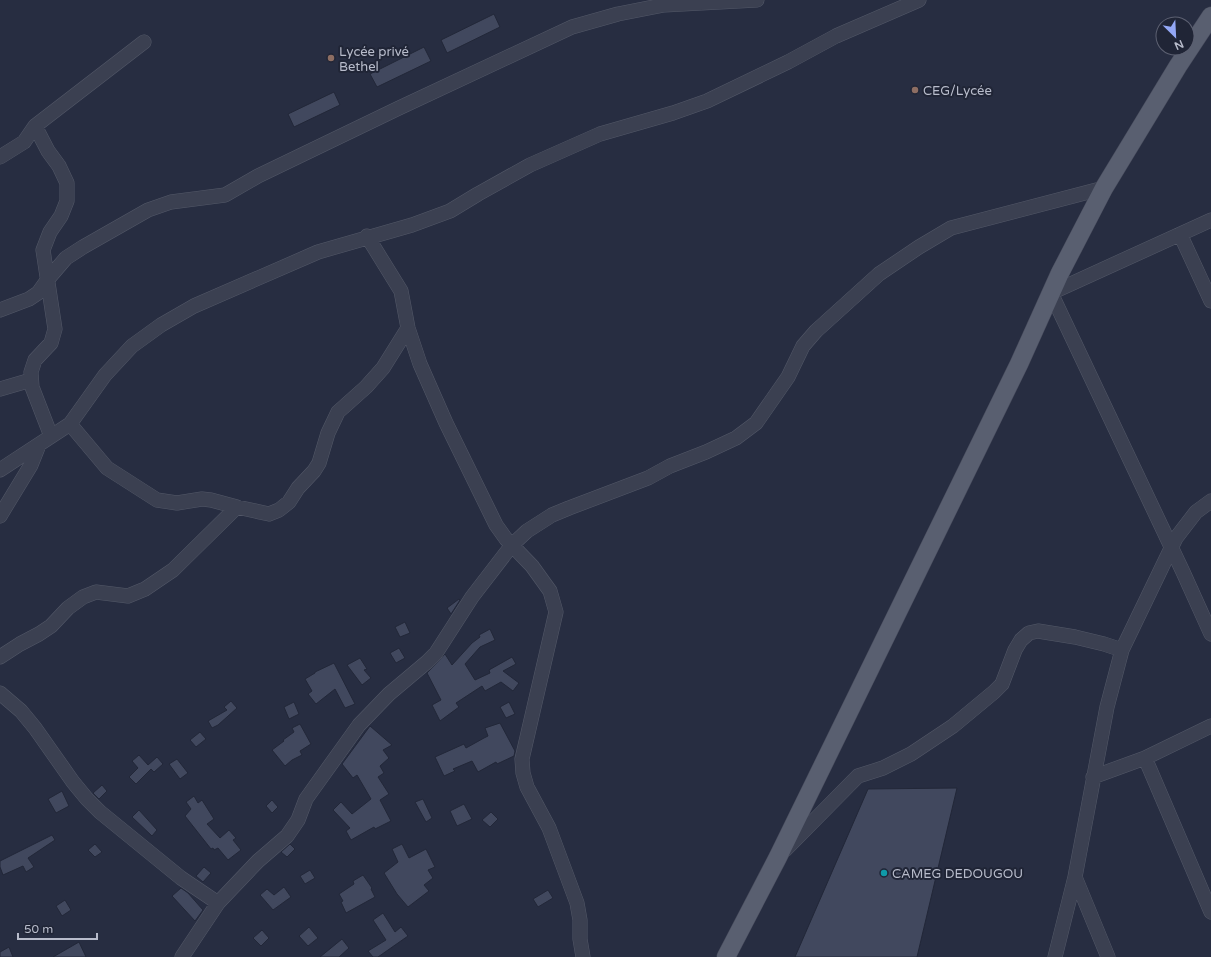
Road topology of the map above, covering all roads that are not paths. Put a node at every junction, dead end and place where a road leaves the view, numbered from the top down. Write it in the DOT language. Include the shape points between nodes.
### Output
graph roads {
  1 [pos="757,0"];
  2 [pos="919,0"];
  3 [pos="1211,16"];
  4 [pos="144,42"];
  5 [pos="35,126"];
  6 [pos="0,158"];
  7 [pos="1104,188"];
  8 [pos="1211,220"];
  9 [pos="1180,234"];
  10 [pos="367,236"];
  11 [pos="48,279"];
  12 [pos="1051,293"];
  13 [pos="1211,301"];
  14 [pos="0,310"];
  15 [pos="408,328"];
  16 [pos="32,380"];
  17 [pos="0,389"];
  18 [pos="70,424"];
  19 [pos="51,436"];
  20 [pos="39,445"];
  21 [pos="0,470"];
  22 [pos="1211,501"];
  23 [pos="237,507"];
  24 [pos="0,516"];
  25 [pos="512,546"];
  26 [pos="1171,548"];
  27 [pos="1207,618"];
  28 [pos="1211,634"];
  29 [pos="1122,650"];
  30 [pos="0,657"];
  31 [pos="0,693"];
  32 [pos="1211,726"];
  33 [pos="1145,758"];
  34 [pos="1093,777"];
  35 [pos="778,857"];
  36 [pos="1075,877"];
  37 [pos="218,903"];
  38 [pos="1211,912"];
  39 [pos="182,957"];
  40 [pos="583,957"];
  41 [pos="726,957"];
  42 [pos="1055,957"];
  43 [pos="1108,957"];
  1 -- 11 [label="street" via="664,5 572,27 392,111 258,176 225,195 171,202 148,210 77,250 66,258"];
  2 -- 10 [label="street" via="836,36 707,101 600,134 542,159 450,211 412,225"];
  3 -- 7 [label="main road"];
  4 -- 5 [label="street"];
  5 -- 6 [label="street" via="24,142"];
  5 -- 11 [label="street" via="67,183 67,201 43,250"];
  7 -- 12 [label="main road"];
  7 -- 25 [label="street" via="951,228 919,246 879,274 816,331 803,346 788,377 756,423 736,438 648,478 552,515 527,531"];
  8 -- 9 [label="street"];
  9 -- 12 [label="street"];
  9 -- 13 [label="street"];
  10 -- 15 [label="street" via="401,291"];
  10 -- 18 [label="street" via="283,266 194,306 161,325 132,346 105,375"];
  11 -- 14 [label="street" via="38,293 29,299"];
  11 -- 16 [label="street" via="55,329 51,343 35,360 31,372"];
  12 -- 26 [label="street"];
  12 -- 35 [label="main road"];
  15 -- 23 [label="street" via="383,368 338,412 328,433 319,463 288,502 269,514"];
  15 -- 25 [label="street" via="420,364 446,423 496,525"];
  16 -- 17 [label="street"];
  16 -- 19 [label="street" via="32,387"];
  18 -- 19 [label="street"];
  18 -- 23 [label="street" via="107,468 157,500 177,503 206,500"];
  19 -- 20 [label="street"];
  20 -- 21 [label="street"];
  20 -- 24 [label="street" via="31,465"];
  22 -- 26 [label="street" via="1196,512 1183,527"];
  23 -- 30 [label="street" via="173,570 150,586 128,596 96,592 83,597 40,634"];
  25 -- 37 [label="street" via="472,597 436,653 389,694 359,725 306,799 298,820 287,836 258,861"];
  25 -- 40 [label="street" via="532,566 550,591 556,612 522,759 523,773 527,787 549,828 577,903"];
  26 -- 27 [label="street"];
  26 -- 29 [label="street"];
  27 -- 28 [label="street"];
  29 -- 34 [label="street"];
  29 -- 35 [label="street" via="1074,637 1038,631 1029,633 1015,650 1002,684 994,692 953,726 911,754 883,768 858,776"];
  31 -- 37 [label="street" via="36,728 73,782 96,808 181,878"];
  32 -- 33 [label="street"];
  33 -- 34 [label="street"];
  33 -- 38 [label="street"];
  34 -- 36 [label="street"];
  35 -- 41 [label="main road"];
  36 -- 42 [label="street"];
  36 -- 43 [label="street"];
  37 -- 39 [label="street"];
}
